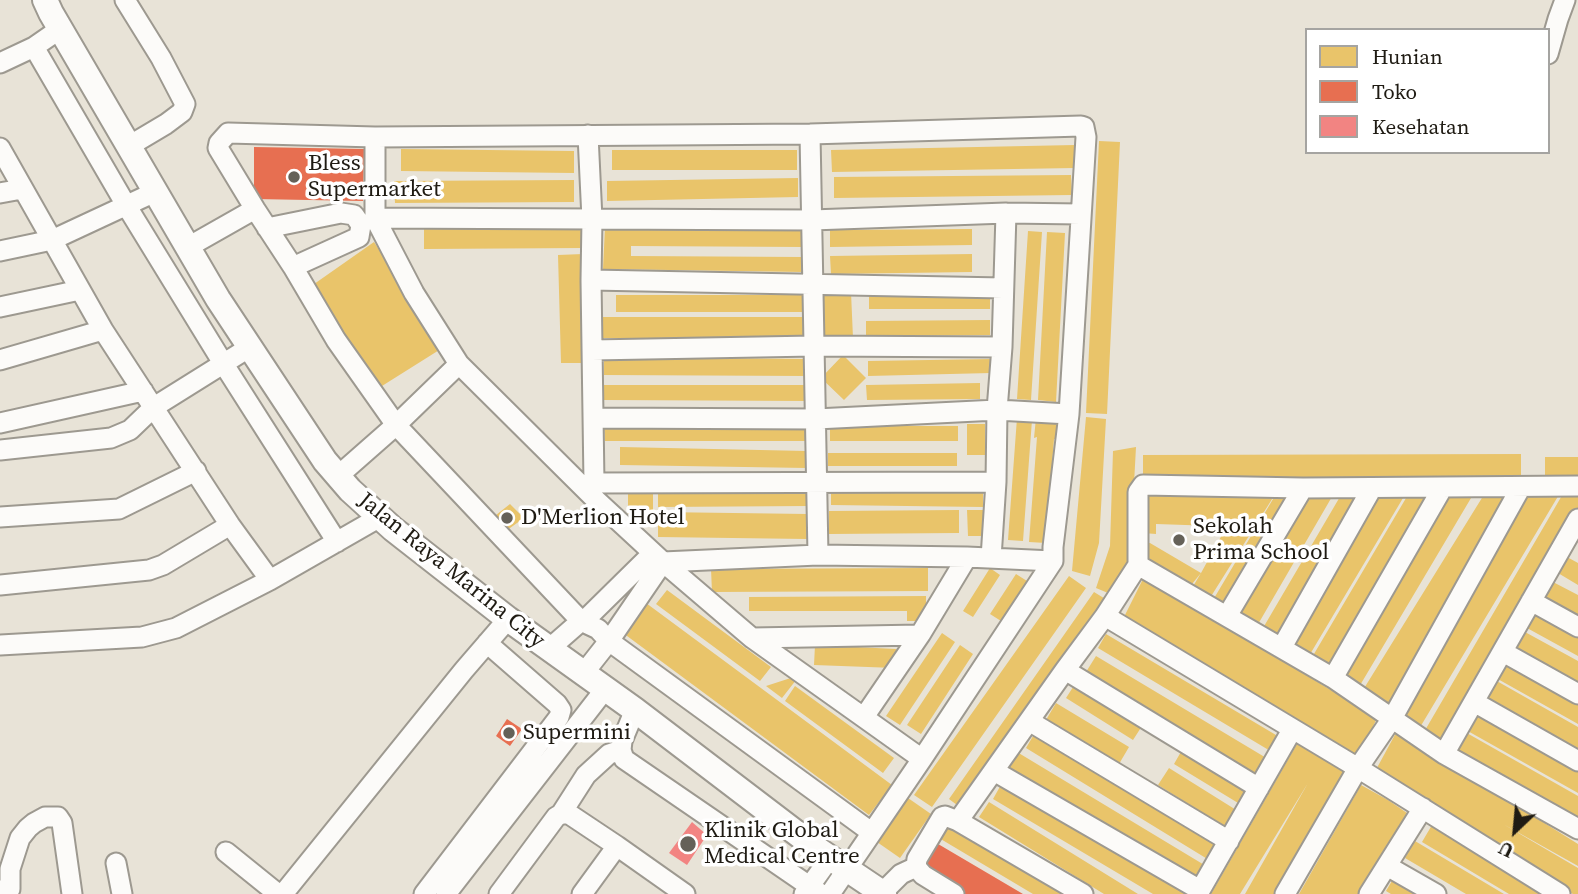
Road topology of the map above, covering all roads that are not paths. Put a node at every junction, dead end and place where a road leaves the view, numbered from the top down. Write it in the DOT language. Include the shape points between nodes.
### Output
graph roads {
  1 [pos="44,0"];
  2 [pos="125,0"];
  3 [pos="1565,0"];
  4 [pos="60,29"];
  5 [pos="34,47"];
  6 [pos="1550,47"];
  7 [pos="0,63"];
  8 [pos="810,134"];
  9 [pos="588,135"];
  10 [pos="375,136"];
  11 [pos="129,146"];
  12 [pos="0,148"];
  13 [pos="22,189"];
  14 [pos="155,192"];
  15 [pos="0,193"];
  16 [pos="126,205"];
  17 [pos="255,209"];
  18 [pos="1006,213"];
  19 [pos="1081,214"];
  20 [pos="375,218"];
  21 [pos="592,219"];
  22 [pos="811,220"];
  23 [pos="267,228"];
  24 [pos="52,240"];
  25 [pos="188,247"];
  26 [pos="0,251"];
  27 [pos="293,267"];
  28 [pos="591,280"];
  29 [pos="813,285"];
  30 [pos="1003,288"];
  31 [pos="80,290"];
  32 [pos="0,307"];
  33 [pos="103,330"];
  34 [pos="814,346"];
  35 [pos="250,347"];
  36 [pos="1002,347"];
  37 [pos="593,351"];
  38 [pos="0,360"];
  39 [pos="223,363"];
  40 [pos="459,364"];
  41 [pos="149,399"];
  42 [pos="997,410"];
  43 [pos="1069,414"];
  44 [pos="594,418"];
  45 [pos="816,419"];
  46 [pos="0,422"];
  47 [pos="396,425"];
  48 [pos="0,450"];
  49 [pos="196,471"];
  50 [pos="338,476"];
  51 [pos="817,482"];
  52 [pos="996,482"];
  53 [pos="588,484"];
  54 [pos="1578,486"];
  55 [pos="1443,487"];
  56 [pos="1521,487"];
  57 [pos="1303,488"];
  58 [pos="1372,488"];
  59 [pos="0,517"];
  60 [pos="380,517"];
  61 [pos="1578,519"];
  62 [pos="230,525"];
  63 [pos="337,542"];
  64 [pos="1570,552"];
  65 [pos="1053,554"];
  66 [pos="818,555"];
  67 [pos="658,557"];
  68 [pos="967,557"];
  69 [pos="991,558"];
  70 [pos="1138,565"];
  71 [pos="270,580"];
  72 [pos="0,585"];
  73 [pos="1531,601"];
  74 [pos="1105,616"];
  75 [pos="1227,616"];
  76 [pos="508,619"];
  77 [pos="581,621"];
  78 [pos="1578,626"];
  79 [pos="920,635"];
  80 [pos="752,638"];
  81 [pos="609,641"];
  82 [pos="488,643"];
  83 [pos="0,645"];
  84 [pos="1282,647"];
  85 [pos="549,649"];
  86 [pos="1503,652"];
  87 [pos="1065,670"];
  88 [pos="583,674"];
  89 [pos="1333,678"];
  90 [pos="606,688"];
  91 [pos="1578,694"];
  92 [pos="1474,702"];
  93 [pos="635,710"];
  94 [pos="863,717"];
  95 [pos="1392,717"];
  96 [pos="1029,721"];
  97 [pos="1292,730"];
  98 [pos="621,750"];
  99 [pos="1444,754"];
  100 [pos="922,759"];
  101 [pos="1578,761"];
  102 [pos="1358,768"];
  103 [pos="994,771"];
  104 [pos="521,784"];
  105 [pos="1259,788"];
  106 [pos="1423,808"];
  107 [pos="561,814"];
  108 [pos="958,821"];
  109 [pos="1578,830"];
  110 [pos="871,832"];
  111 [pos="1228,841"];
  112 [pos="617,846"];
  113 [pos="226,852"];
  114 [pos="116,863"];
  115 [pos="838,864"];
  116 [pos="1387,866"];
  117 [pos="916,867"];
  118 [pos="446,885"];
  119 [pos="7,891"];
  120 [pos="812,892"];
  121 [pos="1199,892"];
  122 [pos="72,894"];
  123 [pos="122,894"];
  124 [pos="281,894"];
  125 [pos="424,894"];
  126 [pos="499,894"];
  127 [pos="582,894"];
  128 [pos="685,894"];
  129 [pos="830,894"];
  130 [pos="883,894"];
  131 [pos="954,894"];
  132 [pos="1083,894"];
  133 [pos="1285,894"];
  134 [pos="1369,894"];
  135 [pos="1436,894"];
  136 [pos="1560,894"];
  1 -- 4 [label="main road, Jalan Raya Marina City"];
  2 -- 11 [label="street" via="186,104 183,112"];
  3 -- 6 [label="street"];
  4 -- 5 [label="street"];
  4 -- 11 [label="main road, Jalan Raya Marina City"];
  5 -- 7 [label="street"];
  5 -- 16 [label="street"];
  8 -- 9 [label="street"];
  8 -- 19 [label="street" via="1081,126 1086,137"];
  8 -- 22 [label="street"];
  9 -- 10 [label="street"];
  9 -- 21 [label="street"];
  10 -- 17 [label="street" via="228,133 218,148"];
  10 -- 20 [label="street"];
  11 -- 14 [label="main road, Jalan Raya Marina City"];
  12 -- 13 [label="street"];
  13 -- 15 [label="street"];
  13 -- 24 [label="street"];
  14 -- 16 [label="street"];
  14 -- 25 [label="main road, Jalan Raya Marina City"];
  16 -- 24 [label="street"];
  16 -- 39 [label="street"];
  17 -- 23 [label="street"];
  17 -- 25 [label="street"];
  18 -- 19 [label="street"];
  18 -- 22 [label="street"];
  18 -- 30 [label="street"];
  19 -- 43 [label="street"];
  20 -- 21 [label="street"];
  20 -- 40 [label="street" via="414,293"];
  21 -- 22 [label="street"];
  21 -- 28 [label="street"];
  22 -- 29 [label="street"];
  23 -- 27 [label="street"];
  23 -- 27 [label="street" via="341,213 354,215 361,225 359,237"];
  24 -- 26 [label="street"];
  24 -- 31 [label="street"];
  25 -- 35 [label="main road, Jalan Raya Marina City"];
  27 -- 47 [label="street" via="336,340"];
  28 -- 29 [label="street"];
  28 -- 37 [label="street"];
  29 -- 30 [label="street"];
  29 -- 34 [label="street"];
  30 -- 36 [label="street"];
  31 -- 32 [label="street"];
  31 -- 33 [label="street"];
  33 -- 38 [label="street"];
  33 -- 41 [label="street"];
  34 -- 36 [label="street"];
  34 -- 37 [label="street"];
  34 -- 45 [label="street"];
  35 -- 39 [label="street"];
  35 -- 50 [label="main road, Jalan Raya Marina City"];
  36 -- 42 [label="street"];
  37 -- 44 [label="street"];
  39 -- 41 [label="street"];
  39 -- 63 [label="street"];
  40 -- 47 [label="street"];
  40 -- 53 [label="street"];
  41 -- 46 [label="street"];
  41 -- 48 [label="street" via="130,430 111,438"];
  41 -- 49 [label="street"];
  42 -- 43 [label="street"];
  42 -- 45 [label="street"];
  42 -- 52 [label="street"];
  43 -- 65 [label="street"];
  44 -- 45 [label="street"];
  44 -- 53 [label="street"];
  45 -- 51 [label="street"];
  47 -- 50 [label="street"];
  47 -- 77 [label="street"];
  49 -- 59 [label="street" via="120,509"];
  49 -- 62 [label="street"];
  50 -- 60 [label="main road, Jalan Raya Marina City"];
  51 -- 52 [label="street"];
  51 -- 53 [label="street"];
  51 -- 66 [label="street"];
  52 -- 69 [label="street"];
  53 -- 67 [label="street" via="596,500"];
  54 -- 56 [label="street"];
  55 -- 56 [label="street"];
  55 -- 58 [label="street"];
  55 -- 89 [label="street"];
  56 -- 95 [label="street"];
  57 -- 58 [label="street"];
  57 -- 70 [label="street" via="1146,484 1138,492"];
  57 -- 75 [label="street"];
  58 -- 84 [label="street"];
  60 -- 63 [label="street"];
  60 -- 76 [label="main road, Jalan Raya Marina City"];
  61 -- 64 [label="street"];
  62 -- 71 [label="street"];
  62 -- 72 [label="street" via="149,570"];
  63 -- 71 [label="street"];
  64 -- 73 [label="street"];
  65 -- 69 [label="street"];
  65 -- 100 [label="street"];
  66 -- 67 [label="street"];
  66 -- 68 [label="street"];
  67 -- 77 [label="street"];
  67 -- 80 [label="street"];
  67 -- 81 [label="street"];
  68 -- 69 [label="street"];
  68 -- 79 [label="street"];
  70 -- 74 [label="street"];
  70 -- 75 [label="street"];
  71 -- 83 [label="street" via="176,628 142,637"];
  73 -- 78 [label="street"];
  73 -- 86 [label="street"];
  74 -- 87 [label="street"];
  74 -- 97 [label="street"];
  75 -- 84 [label="street"];
  76 -- 82 [label="street"];
  76 -- 85 [label="main road, Jalan Raya Marina City"];
  77 -- 81 [label="street"];
  77 -- 85 [label="street"];
  79 -- 80 [label="street"];
  79 -- 94 [label="street"];
  80 -- 94 [label="street"];
  81 -- 88 [label="street"];
  81 -- 110 [label="street"];
  82 -- 104 [label="street" via="561,710"];
  82 -- 124 [label="street"];
  84 -- 89 [label="street"];
  85 -- 88 [label="main road, Jalan Raya Marina City"];
  86 -- 91 [label="street"];
  86 -- 92 [label="street"];
  87 -- 96 [label="street"];
  87 -- 105 [label="street"];
  88 -- 90 [label="main road, Jalan Raya Marina City"];
  89 -- 95 [label="street"];
  90 -- 93 [label="main road, Jalan Raya Marina City"];
  90 -- 104 [label="street"];
  92 -- 99 [label="street"];
  92 -- 101 [label="street"];
  93 -- 98 [label="street"];
  93 -- 115 [label="main road, Jalan Raya Marina City"];
  94 -- 100 [label="street"];
  95 -- 99 [label="street"];
  95 -- 102 [label="street"];
  96 -- 103 [label="street"];
  96 -- 111 [label="street"];
  97 -- 102 [label="street"];
  97 -- 105 [label="street"];
  98 -- 107 [label="street" via="609,754 586,775"];
  98 -- 120 [label="street" via="624,758"];
  99 -- 109 [label="street"];
  100 -- 110 [label="street"];
  102 -- 106 [label="street"];
  102 -- 133 [label="street"];
  103 -- 108 [label="street"];
  103 -- 121 [label="street"];
  104 -- 118 [label="street"];
  105 -- 111 [label="street"];
  106 -- 116 [label="street"];
  106 -- 136 [label="street"];
  107 -- 112 [label="street" via="579,819"];
  107 -- 126 [label="street"];
  108 -- 117 [label="street" via="942,817"];
  108 -- 132 [label="street"];
  110 -- 115 [label="street"];
  111 -- 121 [label="street"];
  112 -- 127 [label="street"];
  112 -- 128 [label="street"];
  113 -- 124 [label="street"];
  114 -- 123 [label="street"];
  115 -- 120 [label="street"];
  115 -- 129 [label="street"];
  115 -- 130 [label="main road, Jalan Raya Marina City"];
  116 -- 134 [label="street"];
  116 -- 135 [label="street"];
  117 -- 130 [label="street" via="901,874"];
  117 -- 131 [label="street"];
  118 -- 125 [label="street"];
  119 -- 122 [label="street" via="20,838 34,822 58,817"];
}
